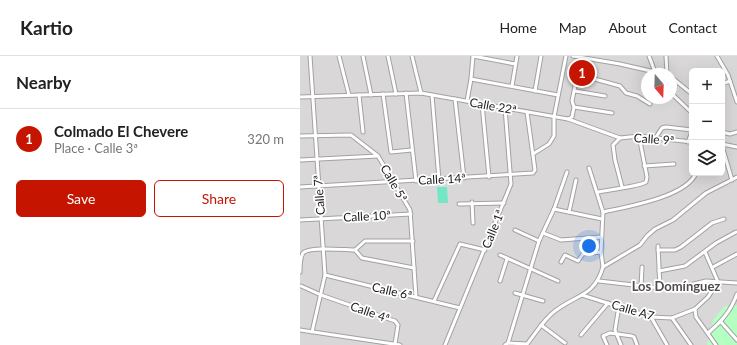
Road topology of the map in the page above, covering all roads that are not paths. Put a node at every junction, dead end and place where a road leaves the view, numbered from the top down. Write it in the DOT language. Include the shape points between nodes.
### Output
graph roads {
  1 [pos="310,56"];
  2 [pos="339,56"];
  3 [pos="363,56"];
  4 [pos="388,56"];
  5 [pos="412,56"];
  6 [pos="473,56"];
  7 [pos="517,56"];
  8 [pos="541,56"];
  9 [pos="566,56"];
  10 [pos="573,56"];
  11 [pos="649,56"];
  12 [pos="666,56"];
  13 [pos="717,56"];
  14 [pos="581,57"];
  15 [pos="515,64"];
  16 [pos="653,68"];
  17 [pos="667,68"];
  18 [pos="641,69"];
  19 [pos="471,78"];
  20 [pos="576,78"];
  21 [pos="730,81"];
  22 [pos="677,82"];
  23 [pos="725,83"];
  24 [pos="512,86"];
  25 [pos="535,91"];
  26 [pos="575,91"];
  27 [pos="689,92"];
  28 [pos="406,93"];
  29 [pos="421,93"];
  30 [pos="383,94"];
  31 [pos="396,94"];
  32 [pos="349,95"];
  33 [pos="359,95"];
  34 [pos="371,95"];
  35 [pos="432,95"];
  36 [pos="558,95"];
  37 [pos="605,96"];
  38 [pos="300,97"];
  39 [pos="312,97"];
  40 [pos="641,98"];
  41 [pos="455,99"];
  42 [pos="677,99"];
  43 [pos="467,101"];
  44 [pos="737,102"];
  45 [pos="482,104"];
  46 [pos="574,107"];
  47 [pos="505,108"];
  48 [pos="689,110"];
  49 [pos="527,112"];
  50 [pos="612,113"];
  51 [pos="554,117"];
  52 [pos="568,119"];
  53 [pos="689,131"];
  54 [pos="363,132"];
  55 [pos="737,132"];
  56 [pos="725,133"];
  57 [pos="300,136"];
  58 [pos="315,136"];
  59 [pos="638,136"];
  60 [pos="656,137"];
  61 [pos="620,138"];
  62 [pos="689,142"];
  63 [pos="725,145"];
  64 [pos="737,147"];
  65 [pos="412,150"];
  66 [pos="533,154"];
  67 [pos="378,156"];
  68 [pos="725,156"];
  69 [pos="316,159"];
  70 [pos="300,160"];
  71 [pos="674,164"];
  72 [pos="644,166"];
  73 [pos="589,168"];
  74 [pos="567,172"];
  75 [pos="512,176"];
  76 [pos="694,176"];
  77 [pos="489,177"];
  78 [pos="737,177"];
  79 [pos="464,178"];
  80 [pos="439,180"];
  81 [pos="576,180"];
  82 [pos="732,180"];
  83 [pos="416,181"];
  84 [pos="393,182"];
  85 [pos="300,186"];
  86 [pos="318,186"];
  87 [pos="622,187"];
  88 [pos="598,192"];
  89 [pos="472,202"];
  90 [pos="504,203"];
  91 [pos="459,204"];
  92 [pos="554,208"];
  93 [pos="569,212"];
  94 [pos="603,212"];
  95 [pos="411,214"];
  96 [pos="320,219"];
  97 [pos="602,219"];
  98 [pos="724,219"];
  99 [pos="300,220"];
  100 [pos="473,223"];
  101 [pos="515,230"];
  102 [pos="736,232"];
  103 [pos="543,233"];
  104 [pos="601,237"];
  105 [pos="413,241"];
  106 [pos="539,242"];
  107 [pos="324,249"];
  108 [pos="355,250"];
  109 [pos="485,250"];
  110 [pos="601,252"];
  111 [pos="705,252"];
  112 [pos="737,254"];
  113 [pos="500,255"];
  114 [pos="507,259"];
  115 [pos="561,262"];
  116 [pos="603,267"];
  117 [pos="642,267"];
  118 [pos="713,267"];
  119 [pos="414,268"];
  120 [pos="531,270"];
  121 [pos="659,271"];
  122 [pos="300,272"];
  123 [pos="325,275"];
  124 [pos="599,280"];
  125 [pos="500,281"];
  126 [pos="558,281"];
  127 [pos="718,282"];
  128 [pos="737,283"];
  129 [pos="301,286"];
  130 [pos="641,287"];
  131 [pos="660,288"];
  132 [pos="515,293"];
  133 [pos="737,294"];
  134 [pos="582,295"];
  135 [pos="321,296"];
  136 [pos="523,296"];
  137 [pos="416,297"];
  138 [pos="434,301"];
  139 [pos="543,301"];
  140 [pos="608,303"];
  141 [pos="619,306"];
  142 [pos="460,308"];
  143 [pos="694,309"];
  144 [pos="650,317"];
  145 [pos="672,318"];
  146 [pos="721,322"];
  147 [pos="541,325"];
  148 [pos="300,330"];
  149 [pos="312,332"];
  150 [pos="616,333"];
  151 [pos="708,333"];
  152 [pos="581,335"];
  153 [pos="737,340"];
  154 [pos="565,343"];
  155 [pos="395,344"];
  156 [pos="507,344"];
  157 [pos="400,345"];
  158 [pos="445,345"];
  159 [pos="528,345"];
  160 [pos="607,345"];
  161 [pos="621,345"];
  162 [pos="637,345"];
  163 [pos="667,345"];
  164 [pos="691,345"];
  165 [pos="716,345"];
  1 -- 39 [label="street, Calle 7ª"];
  2 -- 32 [label="street"];
  3 -- 34 [label="street"];
  4 -- 31 [label="street"];
  5 -- 29 [label="street"];
  6 -- 15 [label="street"];
  6 -- 19 [label="street"];
  7 -- 15 [label="street"];
  8 -- 25 [label="street"];
  9 -- 36 [label="street"];
  10 -- 14 [label="street"];
  11 -- 16 [label="street"];
  12 -- 17 [label="street"];
  13 -- 21 [label="street"];
  14 -- 18 [label="street"];
  14 -- 20 [label="street"];
  15 -- 24 [label="street"];
  19 -- 24 [label="street"];
  19 -- 43 [label="street"];
  20 -- 26 [label="street"];
  20 -- 40 [label="street" via="591,78 620,86 626,93"];
  21 -- 23 [label="street"];
  21 -- 44 [label="street"];
  22 -- 27 [label="street"];
  24 -- 25 [label="street"];
  25 -- 36 [label="street"];
  26 -- 37 [label="street"];
  26 -- 46 [label="street" via="572,101"];
  28 -- 29 [label="street"];
  28 -- 31 [label="street"];
  28 -- 65 [label="street"];
  29 -- 35 [label="street, Calle 22ª"];
  30 -- 31 [label="street"];
  30 -- 34 [label="street"];
  30 -- 65 [label="street" via="391,152"];
  32 -- 33 [label="street"];
  32 -- 39 [label="street"];
  33 -- 34 [label="street"];
  33 -- 54 [label="street"];
  35 -- 41 [label="street, Calle 22ª"];
  35 -- 80 [label="street"];
  36 -- 51 [label="street"];
  38 -- 39 [label="street"];
  39 -- 58 [label="street, Calle 7ª"];
  41 -- 43 [label="street, Calle 22ª"];
  41 -- 79 [label="street"];
  42 -- 48 [label="street"];
  43 -- 45 [label="street, Calle 22ª"];
  45 -- 47 [label="street, Calle 22ª"];
  45 -- 77 [label="street"];
  46 -- 50 [label="street"];
  46 -- 52 [label="street" via="572,117"];
  47 -- 49 [label="street, Calle 22ª"];
  47 -- 75 [label="street, Calle 1ª"];
  49 -- 51 [label="street, Calle 22ª"];
  49 -- 66 [label="street"];
  51 -- 52 [label="street, Calle 22ª"];
  51 -- 66 [label="street" via="553,140"];
  52 -- 61 [label="street, Calle 22ª"];
  53 -- 60 [label="street" via="666,127 662,128"];
  55 -- 56 [label="street"];
  57 -- 58 [label="street, Calle 5ª"];
  58 -- 67 [label="street, Calle 5ª" via="351,135"];
  58 -- 69 [label="street, Calle 7ª"];
  59 -- 60 [label="street, Calle 9ª"];
  59 -- 61 [label="street, Calle 9ª"];
  59 -- 72 [label="street"];
  60 -- 62 [label="street, Calle 9ª"];
  61 -- 87 [label="street, Calle 9ª" via="613,145"];
  63 -- 64 [label="street"];
  65 -- 83 [label="street"];
  66 -- 75 [label="street, Calle 14ª" via="535,172"];
  67 -- 69 [label="street"];
  67 -- 84 [label="street, Calle 5ª"];
  68 -- 82 [label="street"];
  69 -- 70 [label="street"];
  69 -- 86 [label="street, Calle 7ª"];
  71 -- 72 [label="street"];
  72 -- 87 [label="street" via="646,182"];
  73 -- 88 [label="street"];
  74 -- 92 [label="street"];
  75 -- 77 [label="street, Calle 14ª"];
  75 -- 90 [label="street, Calle 1ª"];
  76 -- 94 [label="street" via="687,185 653,201"];
  77 -- 79 [label="street, Calle 14ª"];
  78 -- 82 [label="street"];
  79 -- 80 [label="street, Calle 14ª"];
  80 -- 83 [label="street, Calle 14ª"];
  81 -- 93 [label="street"];
  82 -- 116 [label="street" via="706,193 673,220 655,229 640,245"];
  83 -- 84 [label="street, Calle 14ª"];
  84 -- 86 [label="street, Calle 14ª"];
  84 -- 95 [label="street, Calle 5ª"];
  85 -- 86 [label="street, Calle 14ª"];
  86 -- 96 [label="street, Calle 7ª"];
  87 -- 88 [label="street"];
  88 -- 94 [label="street"];
  89 -- 90 [label="street"];
  89 -- 91 [label="street"];
  89 -- 100 [label="street"];
  90 -- 109 [label="street, Calle 1ª"];
  92 -- 93 [label="street"];
  92 -- 103 [label="street"];
  93 -- 97 [label="street"];
  94 -- 97 [label="street"];
  95 -- 96 [label="street, Calle 10ª"];
  95 -- 105 [label="street, Calle 5ª"];
  96 -- 99 [label="street, Calle 10ª"];
  96 -- 107 [label="street, Calle 7ª"];
  97 -- 104 [label="street"];
  98 -- 121 [label="street" via="712,223 681,247 674,250 658,248"];
  101 -- 106 [label="street"];
  102 -- 111 [label="street"];
  103 -- 104 [label="street" via="561,240"];
  103 -- 106 [label="street"];
  104 -- 110 [label="street"];
  105 -- 108 [label="street" via="365,241"];
  105 -- 119 [label="street, Calle 5ª"];
  106 -- 120 [label="street"];
  107 -- 108 [label="street"];
  107 -- 122 [label="street" via="304,252 300,259"];
  107 -- 123 [label="street, Calle 7ª"];
  108 -- 119 [label="street" via="362,258"];
  109 -- 138 [label="street" via="460,244"];
  109 -- 142 [label="street, Calle 1ª"];
  110 -- 115 [label="street" via="583,254 578,261 565,255"];
  110 -- 116 [label="street"];
  111 -- 118 [label="street"];
  111 -- 121 [label="street" via="685,266"];
  112 -- 118 [label="street"];
  113 -- 114 [label="street"];
  114 -- 120 [label="street"];
  114 -- 125 [label="street"];
  116 -- 124 [label="street"];
  117 -- 130 [label="street"];
  118 -- 127 [label="street"];
  119 -- 137 [label="street, Calle 5ª"];
  120 -- 126 [label="street"];
  120 -- 136 [label="street"];
  121 -- 131 [label="street"];
  123 -- 135 [label="street, Calle 7ª"];
  123 -- 137 [label="street, Calle 6ª"];
  124 -- 130 [label="street"];
  124 -- 134 [label="street"];
  127 -- 128 [label="street"];
  127 -- 131 [label="street" via="706,281 681,287"];
  127 -- 143 [label="street, Calle A7" via="708,297"];
  129 -- 135 [label="street"];
  130 -- 131 [label="street"];
  132 -- 136 [label="street"];
  133 -- 146 [label="street"];
  134 -- 140 [label="street, Calle A7"];
  134 -- 147 [label="street" via="555,311"];
  135 -- 149 [label="street, Calle 7ª"];
  135 -- 155 [label="street, Calle 4ª" via="396,321 398,325"];
  136 -- 139 [label="street"];
  136 -- 156 [label="street"];
  137 -- 138 [label="street, Calle 6ª"];
  138 -- 142 [label="street, Calle 6ª"];
  140 -- 141 [label="street, Calle A7"];
  140 -- 152 [label="street"];
  141 -- 144 [label="street, Calle A7"];
  141 -- 150 [label="street"];
  142 -- 158 [label="street, Calle 1ª"];
  143 -- 145 [label="street, Calle A7"];
  143 -- 151 [label="street" via="696,317"];
  144 -- 145 [label="street, Calle A7"];
  144 -- 163 [label="street"];
  145 -- 164 [label="street"];
  146 -- 151 [label="street"];
  146 -- 153 [label="street"];
  147 -- 154 [label="street"];
  147 -- 159 [label="street"];
  148 -- 149 [label="street"];
  149 -- 155 [label="street"];
  150 -- 160 [label="street" via="604,336"];
  150 -- 161 [label="street"];
  150 -- 162 [label="street" via="634,337"];
  151 -- 165 [label="street"];
  155 -- 157 [label="street"];
  156 -- 159 [label="street"];
}
